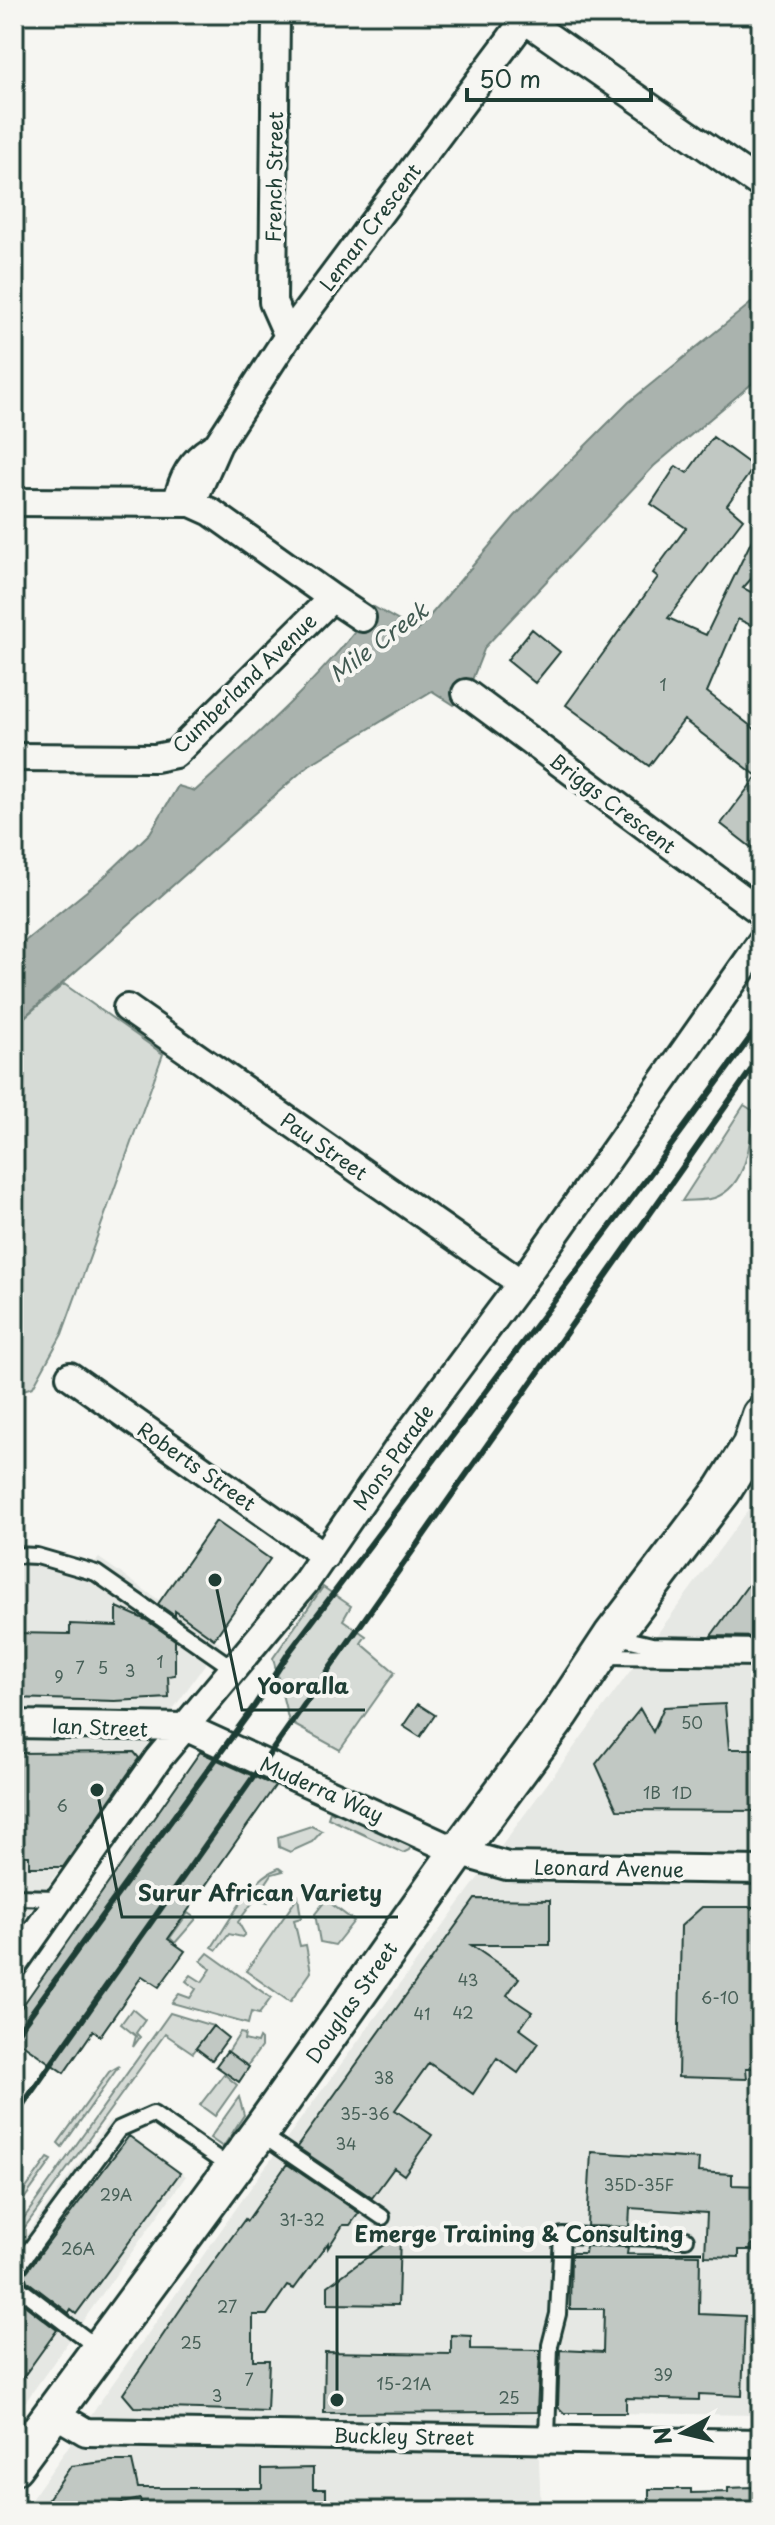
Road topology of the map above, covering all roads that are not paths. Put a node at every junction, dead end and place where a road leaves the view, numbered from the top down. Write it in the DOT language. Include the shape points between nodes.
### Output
graph roads {
  1 [pos="276,14"];
  2 [pos="527,17"];
  3 [pos="761,185"];
  4 [pos="288,336"];
  5 [pos="14,502"];
  6 [pos="185,502"];
  7 [pos="332,598"];
  8 [pos="362,618"];
  9 [pos="466,693"];
  10 [pos="14,757"];
  11 [pos="761,912"];
  12 [pos="761,942"];
  13 [pos="127,1008"];
  14 [pos="521,1283"];
  15 [pos="70,1376"];
  16 [pos="758,1436"];
  17 [pos="14,1555"];
  18 [pos="325,1556"];
  19 [pos="606,1646"];
  20 [pos="761,1647"];
  21 [pos="761,1658"];
  22 [pos="234,1669"];
  23 [pos="14,1724"];
  24 [pos="185,1727"];
  25 [pos="458,1852"];
  26 [pos="761,1870"];
  27 [pos="14,1897"];
  28 [pos="59,1898"];
  29 [pos="14,1964"];
  30 [pos="259,2133"];
  31 [pos="232,2168"];
  32 [pos="382,2217"];
  33 [pos="686,2239"];
  34 [pos="99,2349"];
  35 [pos="52,2412"];
  36 [pos="547,2438"];
  37 [pos="761,2443"];
  38 [pos="15,2463"];
  1 -- 4 [label="street, French Street" via="273,302"];
  2 -- 3 [label="street"];
  2 -- 4 [label="street, Leman Crescent"];
  4 -- 6 [label="street, Leman Crescent" via="218,444 195,460 183,478"];
  5 -- 6 [label="street"];
  6 -- 7 [label="street, Cumberland Avenue" via="211,512"];
  7 -- 8 [label="street"];
  7 -- 10 [label="street, Cumberland Avenue" via="175,754"];
  9 -- 11 [label="street, Briggs Crescent"];
  12 -- 14 [label="street, Mons Parade"];
  13 -- 14 [label="street, Pau Street"];
  14 -- 18 [label="street, Mons Parade"];
  15 -- 18 [label="street, Roberts Street"];
  16 -- 19 [label="main road, Douglas Street"];
  17 -- 22 [label="lane" via="96,1573"];
  18 -- 22 [label="street, Mons Parade"];
  19 -- 20 [label="lane"];
  19 -- 21 [label="lane"];
  19 -- 25 [label="main road, Douglas Street"];
  22 -- 24 [label="street, Mons Parade"];
  23 -- 24 [label="street, Ian Street"];
  24 -- 25 [label="street, Muderra Way"];
  24 -- 28 [label="street, Mons Parade"];
  25 -- 26 [label="street, Leonard Avenue" via="507,1866"];
  25 -- 30 [label="main road, Douglas Street"];
  27 -- 28 [label="lane"];
  28 -- 29 [label="street, Mons Parade"];
  30 -- 31 [label="main road, Douglas Street"];
  30 -- 32 [label="lane"];
  31 -- 34 [label="main road, Douglas Street"];
  31 -- 34 [label="lane" via="153,2114 119,2129 15,2270 19,2288"];
  33 -- 36 [label="lane" via="562,2235"];
  34 -- 35 [label="main road, Douglas Street"];
  35 -- 36 [label="street, Buckley Street" via="86,2432"];
  35 -- 38 [label="main road, Douglas Street"];
  36 -- 37 [label="street, Buckley Street"];
}
